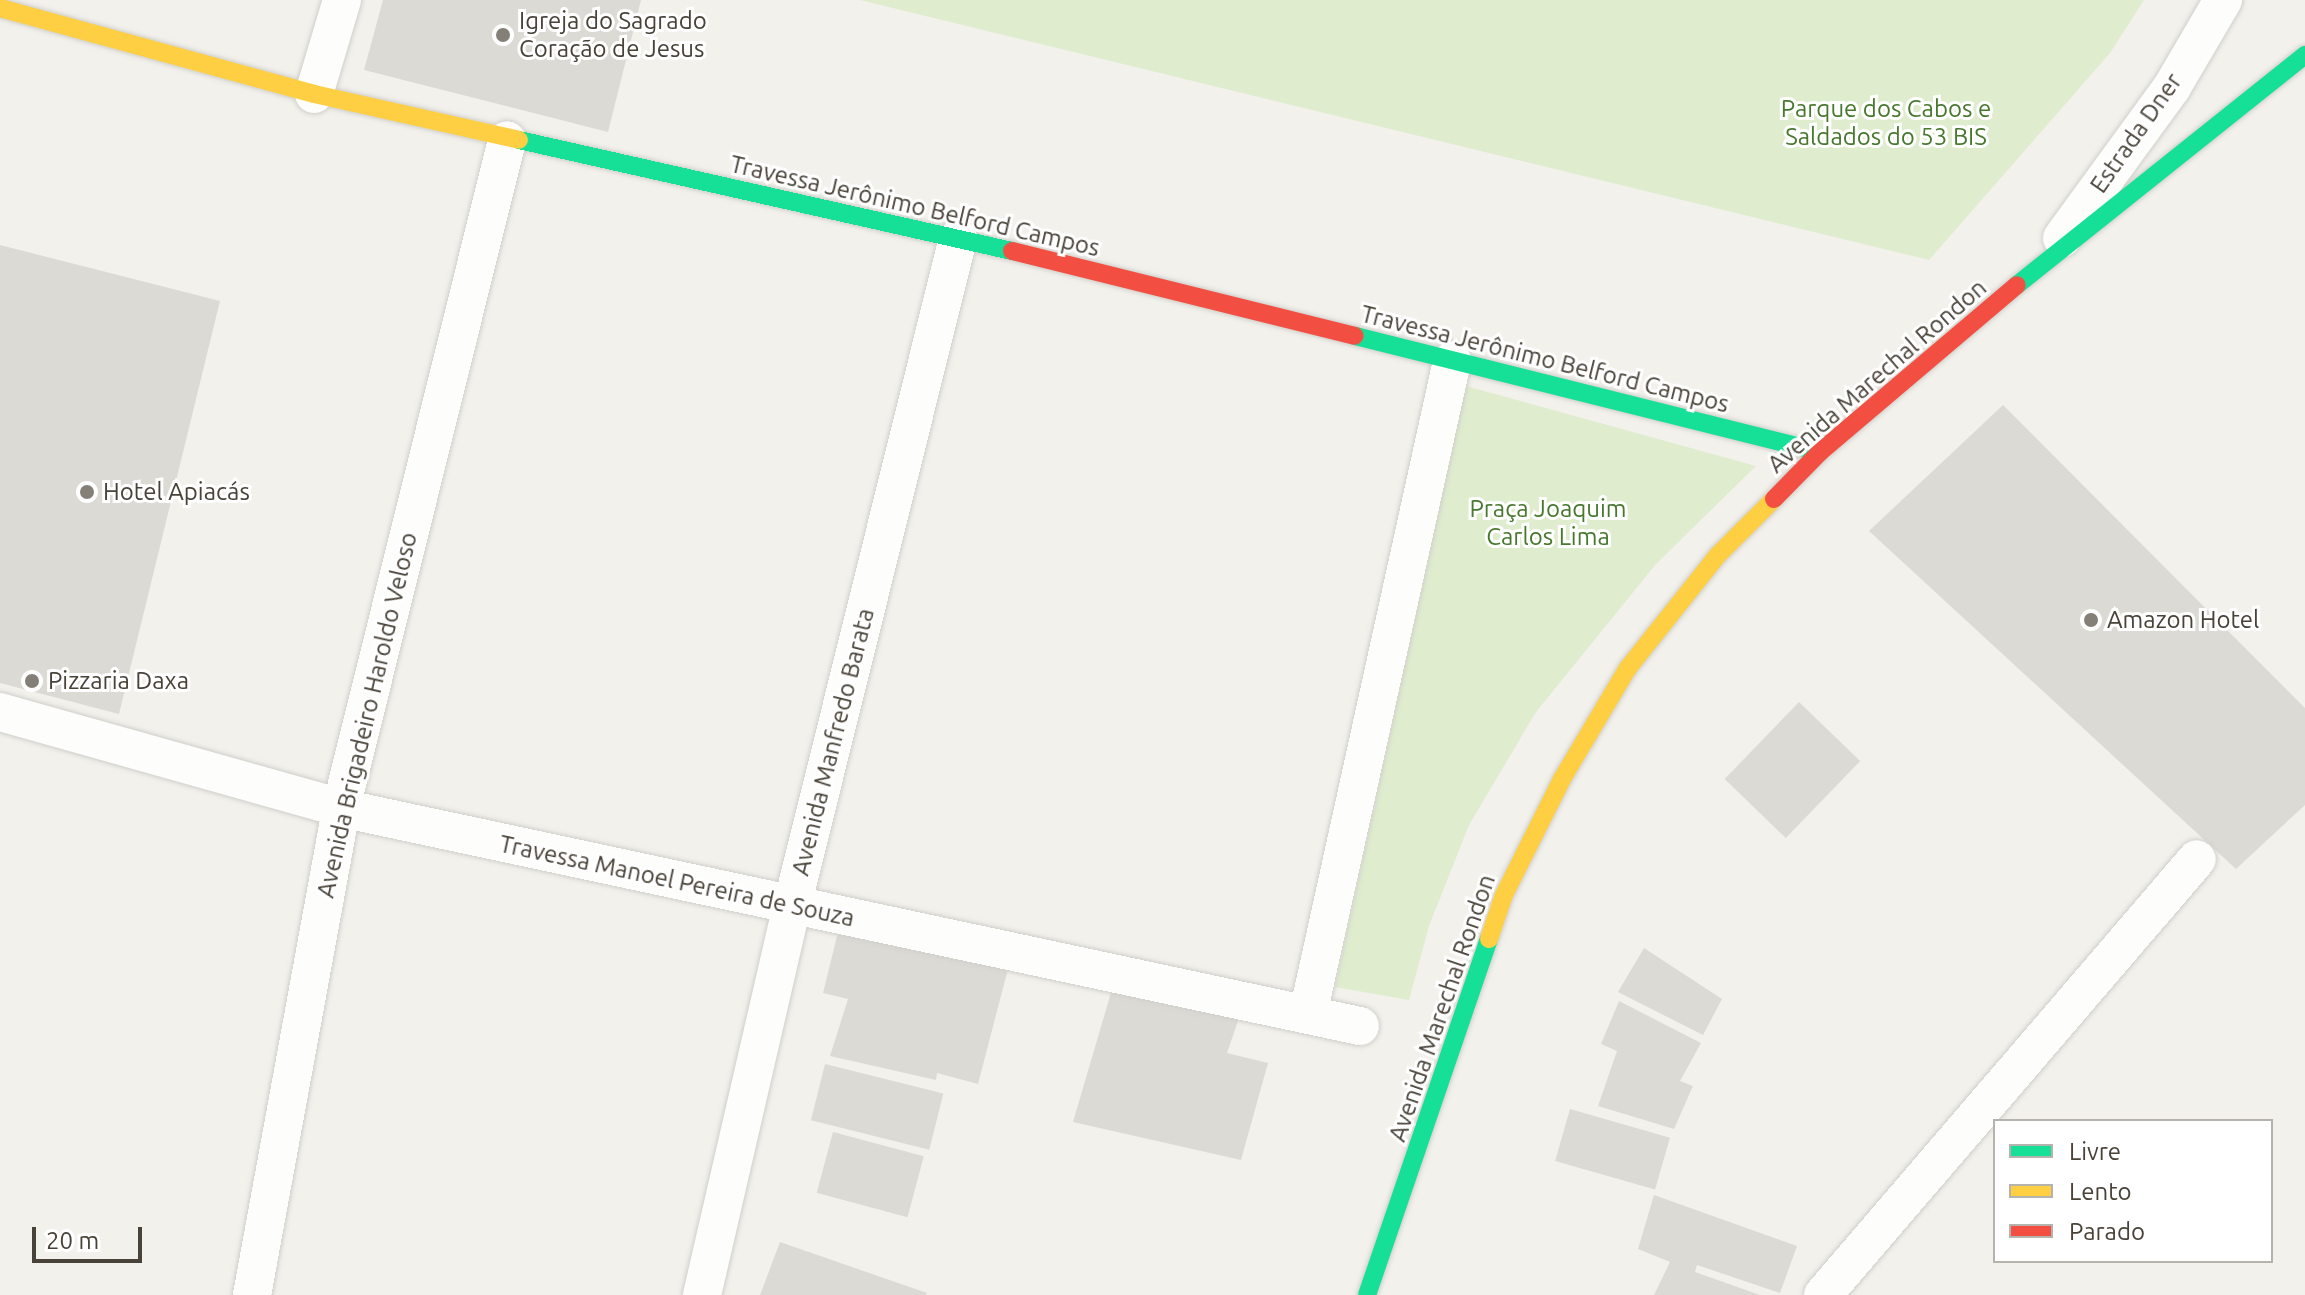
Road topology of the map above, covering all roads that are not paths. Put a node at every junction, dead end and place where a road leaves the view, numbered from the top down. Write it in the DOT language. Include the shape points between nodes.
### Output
graph roads {
  1 [pos="342,0"];
  2 [pos="2223,0"];
  3 [pos="0,8"];
  4 [pos="2305,55"];
  5 [pos="314,94"];
  6 [pos="507,140"];
  7 [pos="958,238"];
  8 [pos="2044,263"];
  9 [pos="1452,361"];
  10 [pos="1820,452"];
  11 [pos="0,712"];
  12 [pos="341,808"];
  13 [pos="2197,859"];
  14 [pos="792,906"];
  15 [pos="1308,1014"];
  16 [pos="1360,1026"];
  17 [pos="252,1295"];
  18 [pos="702,1295"];
  19 [pos="1367,1295"];
  20 [pos="1823,1295"];
  1 -- 5 [label="street"];
  2 -- 8 [label="street, Estrada Dner" via="2172,87"];
  3 -- 5 [label="street, Travessa Jerônimo Belford Campos"];
  4 -- 8 [label="street, Avenida Marechal Rondon"];
  5 -- 6 [label="street, Travessa Jerônimo Belford Campos"];
  6 -- 7 [label="street, Travessa Jerônimo Belford Campos"];
  6 -- 12 [label="street, Avenida Brigadeiro Haroldo Veloso"];
  7 -- 9 [label="street, Travessa Jerônimo Belford Campos"];
  7 -- 14 [label="street, Avenida Manfredo Barata"];
  8 -- 10 [label="street, Avenida Marechal Rondon"];
  9 -- 10 [label="street, Travessa Jerônimo Belford Campos"];
  9 -- 15 [label="street"];
  10 -- 19 [label="street, Avenida Marechal Rondon" via="1718,555 1628,668 1562,779 1504,895"];
  11 -- 12 [label="street, Travessa Manoel Pereira de Souza"];
  12 -- 14 [label="street, Travessa Manoel Pereira de Souza"];
  12 -- 17 [label="street, Avenida Brigadeiro Haroldo Veloso"];
  13 -- 20 [label="street"];
  14 -- 15 [label="street, Travessa Manoel Pereira de Souza"];
  14 -- 18 [label="street, Avenida Manfredo Barata"];
  15 -- 16 [label="street, Travessa Manoel Pereira de Souza"];
}
